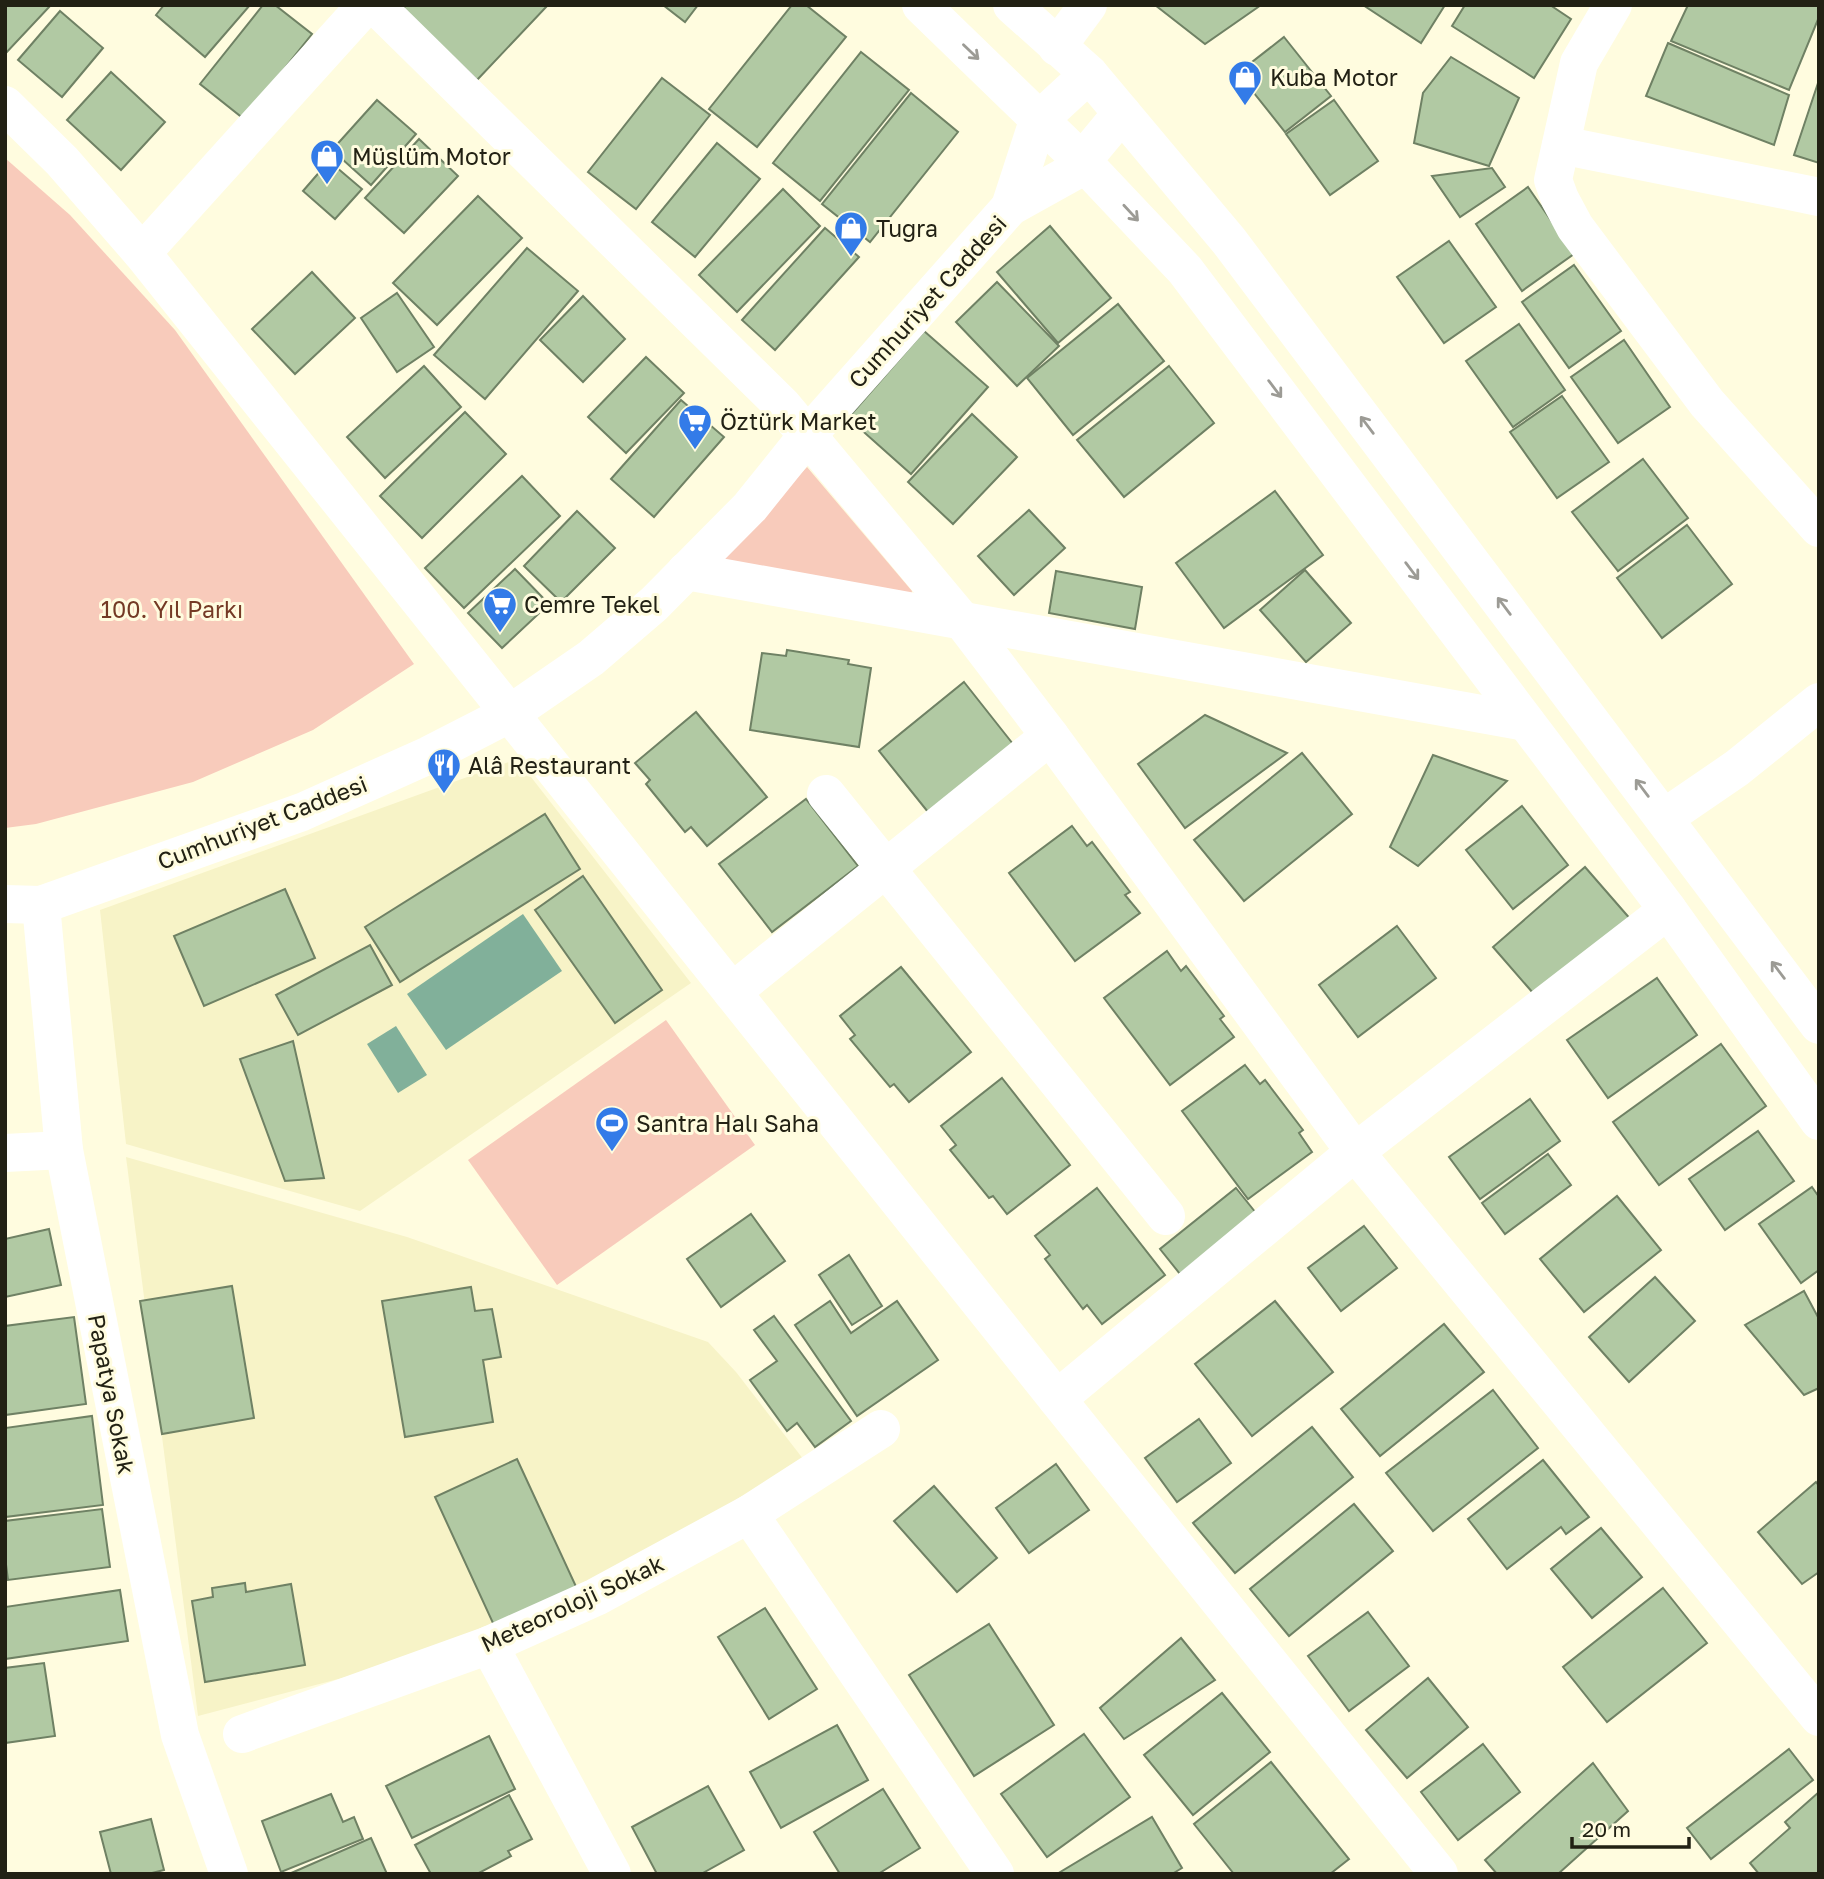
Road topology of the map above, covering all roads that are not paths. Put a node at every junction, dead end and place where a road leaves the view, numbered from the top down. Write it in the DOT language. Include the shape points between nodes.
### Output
graph roads {
  1 [pos="366,5"];
  2 [pos="375,5"];
  3 [pos="921,5"];
  4 [pos="1012,5"];
  5 [pos="1088,5"];
  6 [pos="1613,5"];
  7 [pos="1057,47"];
  8 [pos="1089,74"];
  9 [pos="5,105"];
  10 [pos="1122,113"];
  11 [pos="1038,121"];
  12 [pos="1560,145"];
  13 [pos="1082,161"];
  14 [pos="1819,197"];
  15 [pos="1010,207"];
  16 [pos="142,253"];
  17 [pos="807,436"];
  18 [pos="1819,528"];
  19 [pos="687,572"];
  20 [pos="964,623"];
  21 [pos="1819,702"];
  22 [pos="511,713"];
  23 [pos="1526,722"];
  24 [pos="1050,736"];
  25 [pos="826,794"];
  26 [pos="1664,818"];
  27 [pos="885,869"];
  28 [pos="23,904"];
  29 [pos="1668,910"];
  30 [pos="732,992"];
  31 [pos="1819,1025"];
  32 [pos="1819,1121"];
  33 [pos="64,1150"];
  34 [pos="1355,1152"];
  35 [pos="5,1153"];
  36 [pos="1166,1216"];
  37 [pos="1057,1399"];
  38 [pos="881,1429"];
  39 [pos="748,1514"];
  40 [pos="489,1645"];
  41 [pos="1819,1717"];
  42 [pos="242,1734"];
  43 [pos="229,1874"];
  44 [pos="612,1874"];
  45 [pos="995,1874"];
  46 [pos="1439,1874"];
  1 -- 16 [label="street"];
  2 -- 17 [label="street" via="782,405"];
  3 -- 11 [label="street, one-way"];
  4 -- 7 [label="street"];
  5 -- 7 [label="street"];
  6 -- 12 [label="street" via="1579,63"];
  7 -- 8 [label="street"];
  8 -- 10 [label="street"];
  8 -- 11 [label="street, Cumhuriyet Caddesi"];
  9 -- 16 [label="street" via="62,161"];
  10 -- 13 [label="street, Cumhuriyet Caddesi"];
  26 -- 10 [label="street, one-way" via="1229,241"];
  11 -- 13 [label="street"];
  11 -- 15 [label="street, Cumhuriyet Caddesi"];
  12 -- 14 [label="street"];
  12 -- 18 [label="street" via="1553,180 1575,227 1707,403"];
  13 -- 15 [label="street, Cumhuriyet Caddesi" via="1073,172"];
  13 -- 23 [label="street, one-way" via="1185,270"];
  15 -- 17 [label="street, Cumhuriyet Caddesi"];
  16 -- 22 [label="street"];
  17 -- 19 [label="street, Cumhuriyet Caddesi" via="751,507"];
  17 -- 20 [label="street"];
  19 -- 20 [label="street"];
  19 -- 22 [label="street, Cumhuriyet Caddesi" via="591,658"];
  20 -- 23 [label="street"];
  20 -- 24 [label="street"];
  21 -- 26 [label="street" via="1737,768"];
  22 -- 28 [label="street, Cumhuriyet Caddesi" via="302,812"];
  22 -- 30 [label="street"];
  23 -- 29 [label="street"];
  24 -- 27 [label="street"];
  24 -- 34 [label="street"];
  25 -- 27 [label="street"];
  31 -- 26 [label="street, one-way"];
  27 -- 30 [label="street"];
  27 -- 36 [label="street"];
  28 -- 33 [label="street, Papatya Sokak"];
  29 -- 32 [label="street"];
  29 -- 34 [label="street"];
  30 -- 37 [label="street"];
  33 -- 35 [label="street"];
  33 -- 43 [label="street, Papatya Sokak" via="180,1735"];
  34 -- 37 [label="street"];
  34 -- 41 [label="street"];
  37 -- 46 [label="street"];
  38 -- 39 [label="street, Meteoroloji Sokak"];
  39 -- 40 [label="street, Meteoroloji Sokak" via="596,1597"];
  39 -- 45 [label="street"];
  40 -- 42 [label="street, Meteoroloji Sokak"];
  40 -- 44 [label="street"];
}
